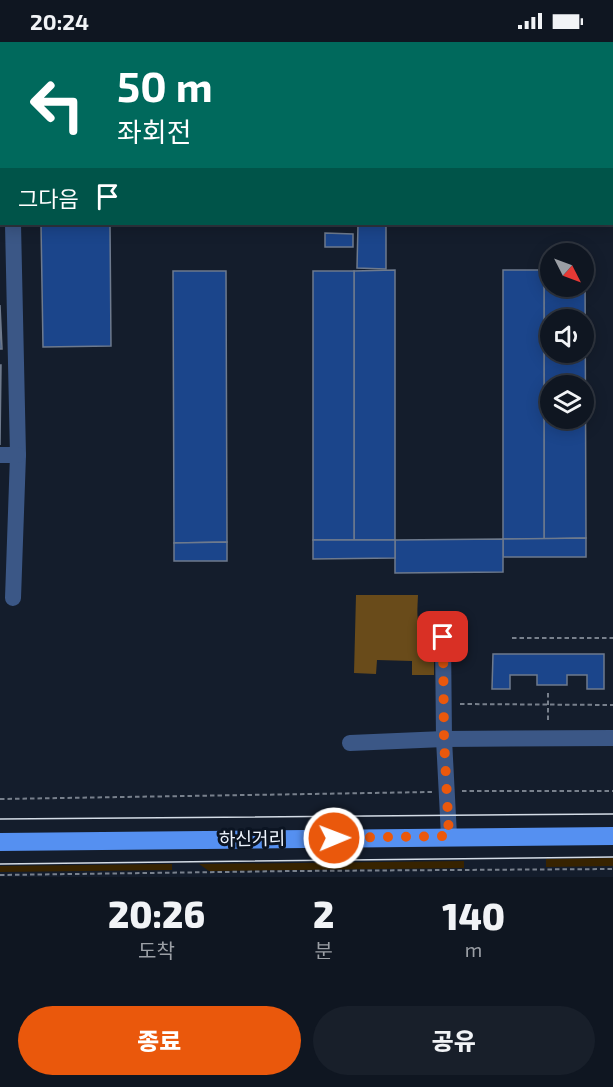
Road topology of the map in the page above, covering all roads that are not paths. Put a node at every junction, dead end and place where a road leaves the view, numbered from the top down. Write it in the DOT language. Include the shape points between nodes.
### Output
graph roads {
  1 [pos="13,225"];
  2 [pos="0,455"];
  3 [pos="18,455"];
  4 [pos="13,598"];
  5 [pos="443,637"];
  6 [pos="613,738"];
  7 [pos="444,739"];
  8 [pos="350,743"];
  9 [pos="449,836"];
  10 [pos="613,836"];
  11 [pos="0,842"];
  1 -- 3 [label="lane"];
  2 -- 3 [label="lane"];
  3 -- 4 [label="lane"];
  5 -- 7 [label="lane"];
  6 -- 7 [label="lane"];
  7 -- 8 [label="lane"];
  7 -- 9 [label="lane"];
  9 -- 10 [label="main road, 하신거리"];
  9 -- 11 [label="main road, 하신거리"];
}
